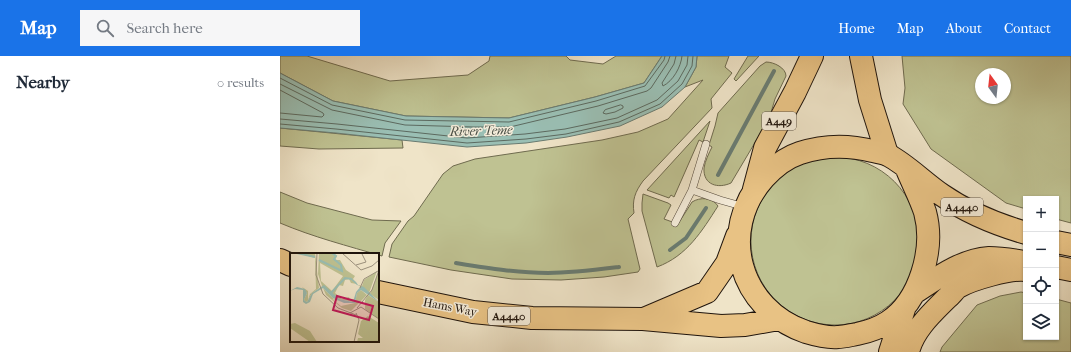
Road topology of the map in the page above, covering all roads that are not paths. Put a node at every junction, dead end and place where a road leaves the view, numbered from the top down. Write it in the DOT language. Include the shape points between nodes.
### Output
graph roads {
  1 [pos="812,56"];
  2 [pos="862,56"];
  3 [pos="706,144"];
  4 [pos="887,154"];
  5 [pos="906,168"];
  6 [pos="692,190"];
  7 [pos="750,198"];
  8 [pos="675,223"];
  9 [pos="740,228"];
  10 [pos="1023,232"];
  11 [pos="1059,243"];
  12 [pos="1071,245"];
  13 [pos="280,260"];
  14 [pos="1023,262"];
  15 [pos="290,265"];
  16 [pos="1059,268"];
  17 [pos="1023,270"];
  18 [pos="1071,270"];
  19 [pos="1059,275"];
  20 [pos="1071,276"];
  21 [pos="379,292"];
  22 [pos="909,301"];
  23 [pos="643,319"];
  24 [pos="779,319"];
  25 [pos="822,344"];
  26 [pos="890,352"];
  27 [pos="908,352"];
  1 -- 7 [label="main road, A449" via="765,148"];
  2 -- 4 [label="main road" via="870,100"];
  3 -- 6 [label="lane"];
  4 -- 5 [label="main road"];
  4 -- 7 [label="main road" via="851,147 816,148 799,153 772,168"];
  5 -- 10 [label="main road, A4440" via="973,214"];
  5 -- 22 [label="main road" via="925,213 928,231 923,272"];
  6 -- 7 [label="lane" via="720,200"];
  6 -- 8 [label="lane"];
  7 -- 9 [label="main road"];
  9 -- 23 [label="main road, Hams Way / A4440" via="727,263 707,292"];
  9 -- 24 [label="main road" via="739,252 748,285"];
  11 -- 12 [label="main road"];
  13 -- 15 [label="main road"];
  14 -- 22 [label="main road" via="989,258 964,263 944,274"];
  16 -- 18 [label="main road"];
  17 -- 27 [label="main road" via="987,276 958,288 918,330"];
  19 -- 20 [label="main road"];
  21 -- 23 [label="main road, Hams Way / A4440" via="474,312 532,318"];
  22 -- 25 [label="main road" via="887,323"];
  22 -- 26 [label="main road"];
  23 -- 24 [label="main road, Hams Way / A4440" via="721,326"];
  24 -- 25 [label="main road"];
}
